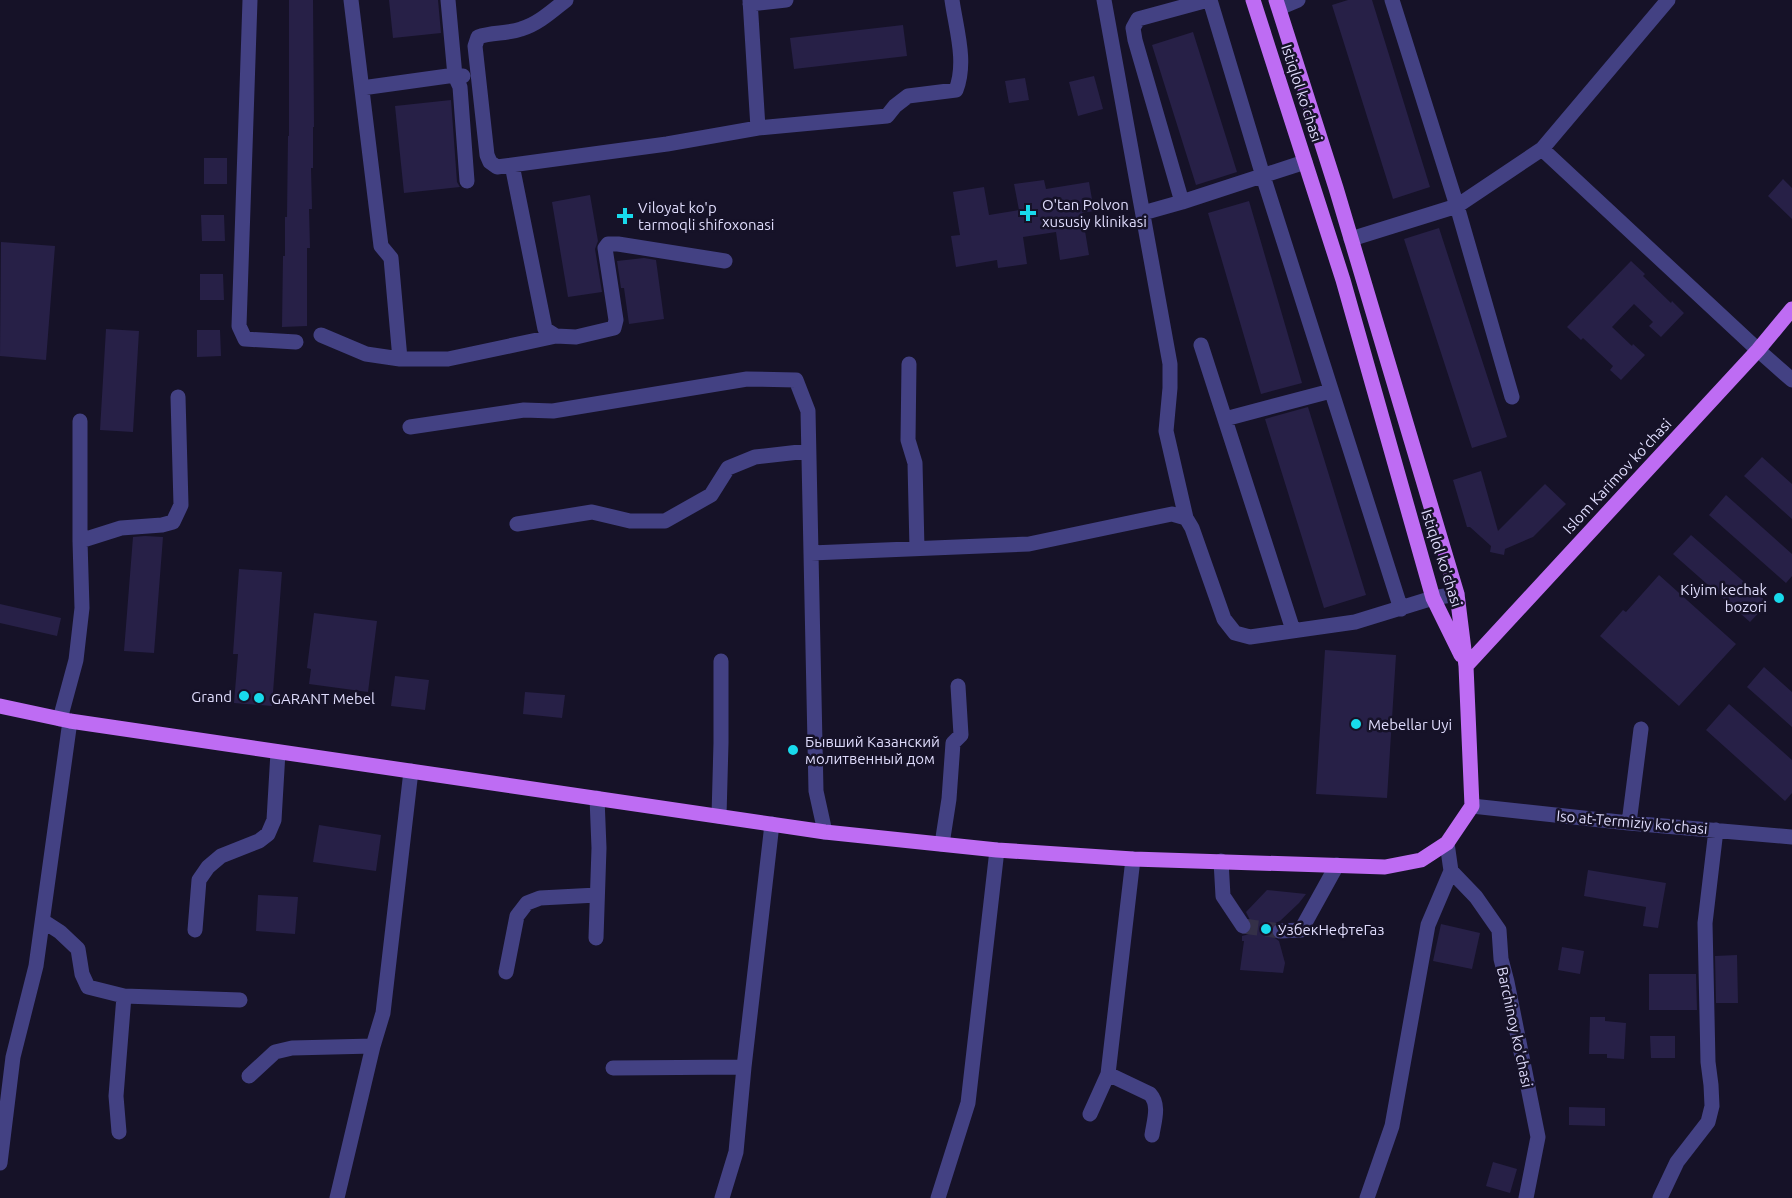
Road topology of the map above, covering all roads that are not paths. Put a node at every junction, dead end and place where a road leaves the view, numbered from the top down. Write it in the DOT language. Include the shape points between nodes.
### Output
graph roads {
  1 [pos="250,0"];
  2 [pos="351,0"];
  3 [pos="448,0"];
  4 [pos="566,0"];
  5 [pos="786,0"];
  6 [pos="952,0"];
  7 [pos="1104,0"];
  8 [pos="1209,0"];
  9 [pos="1253,0"];
  10 [pos="1298,0"];
  11 [pos="1392,0"];
  12 [pos="1668,0"];
  13 [pos="750,2"];
  14 [pos="1277,4"];
  15 [pos="478,75"];
  16 [pos="455,76"];
  17 [pos="362,88"];
  18 [pos="758,128"];
  19 [pos="1542,149"];
  20 [pos="1305,162"];
  21 [pos="512,165"];
  22 [pos="1263,176"];
  23 [pos="467,181"];
  24 [pos="1182,202"];
  25 [pos="1457,206"];
  26 [pos="1143,213"];
  27 [pos="1351,238"];
  28 [pos="725,261"];
  29 [pos="1792,309"];
  30 [pos="321,335"];
  31 [pos="556,336"];
  32 [pos="296,342"];
  33 [pos="1201,345"];
  34 [pos="1758,350"];
  35 [pos="400,359"];
  36 [pos="909,364"];
  37 [pos="1792,380"];
  38 [pos="1331,391"];
  39 [pos="178,397"];
  40 [pos="1512,397"];
  41 [pos="1225,419"];
  42 [pos="80,421"];
  43 [pos="410,427"];
  44 [pos="808,451"];
  45 [pos="1186,518"];
  46 [pos="517,524"];
  47 [pos="80,541"];
  48 [pos="917,549"];
  49 [pos="811,553"];
  50 [pos="1457,594"];
  51 [pos="1433,598"];
  52 [pos="1401,609"];
  53 [pos="1293,630"];
  54 [pos="721,661"];
  55 [pos="1466,666"];
  56 [pos="958,686"];
  57 [pos="0,706"];
  58 [pos="65,720"];
  59 [pos="1641,729"];
  60 [pos="278,752"];
  61 [pos="411,771"];
  62 [pos="597,798"];
  63 [pos="1472,806"];
  64 [pos="719,816"];
  65 [pos="1629,823"];
  66 [pos="772,824"];
  67 [pos="1716,830"];
  68 [pos="825,832"];
  69 [pos="1792,837"];
  70 [pos="1448,843"];
  71 [pos="942,844"];
  72 [pos="997,850"];
  73 [pos="1133,859"];
  74 [pos="1221,861"];
  75 [pos="1336,865"];
  76 [pos="1451,871"];
  77 [pos="597,895"];
  78 [pos="43,921"];
  79 [pos="1243,926"];
  80 [pos="195,930"];
  81 [pos="1280,930"];
  82 [pos="596,938"];
  83 [pos="506,972"];
  84 [pos="124,996"];
  85 [pos="240,1000"];
  86 [pos="373,1046"];
  87 [pos="744,1067"];
  88 [pos="613,1068"];
  89 [pos="1108,1074"];
  90 [pos="249,1076"];
  91 [pos="1090,1114"];
  92 [pos="119,1132"];
  93 [pos="1152,1135"];
  94 [pos="0,1163"];
  95 [pos="337,1198"];
  96 [pos="722,1198"];
  97 [pos="938,1198"];
  98 [pos="1367,1198"];
  99 [pos="1526,1198"];
  100 [pos="1660,1198"];
  1 -- 32 [label="street" via="239,326 245,339"];
  2 -- 17 [label="street"];
  3 -- 16 [label="street"];
  4 -- 15 [label="street" via="536,24 478,37"];
  5 -- 13 [label="street"];
  6 -- 18 [label="street" via="961,66 956,90 908,96 887,116"];
  7 -- 26 [label="street"];
  8 -- 22 [label="street"];
  8 -- 24 [label="street" via="1138,19 1133,28"];
  9 -- 20 [label="main road, Istiqlol ko'chasi"];
  10 -- 14 [label="street"];
  11 -- 25 [label="street"];
  12 -- 19 [label="street"];
  13 -- 18 [label="street"];
  14 -- 27 [label="main road, Istiqlol ko'chasi"];
  15 -- 16 [label="street"];
  15 -- 21 [label="street" via="487,155 497,167"];
  16 -- 17 [label="street"];
  16 -- 23 [label="street" via="460,87"];
  17 -- 35 [label="street" via="381,246 391,258"];
  18 -- 21 [label="street"];
  19 -- 25 [label="street"];
  19 -- 34 [label="street"];
  20 -- 22 [label="street"];
  20 -- 51 [label="main road, Istiqlol ko'chasi" via="1343,280"];
  21 -- 31 [label="street" via="545,329"];
  22 -- 24 [label="street"];
  22 -- 38 [label="street"];
  24 -- 26 [label="street"];
  25 -- 27 [label="street"];
  25 -- 40 [label="street"];
  26 -- 45 [label="street" via="1170,364 1166,431"];
  27 -- 50 [label="main road, Istiqlol ko'chasi"];
  28 -- 31 [label="street" via="608,244 605,248 614,328 576,337"];
  29 -- 34 [label="main road, Islom Karimov ko'chasi"];
  30 -- 35 [label="street" via="366,354"];
  31 -- 35 [label="street" via="448,359"];
  33 -- 41 [label="street"];
  34 -- 37 [label="street"];
  34 -- 55 [label="main road, Islom Karimov ko'chasi"];
  36 -- 48 [label="street" via="908,440 915,463"];
  38 -- 41 [label="street"];
  38 -- 52 [label="street"];
  39 -- 47 [label="street" via="181,505 173,522 120,528"];
  41 -- 53 [label="street"];
  42 -- 47 [label="street"];
  43 -- 44 [label="street" via="524,410 553,411 747,379 796,380 808,411"];
  44 -- 46 [label="street" via="755,457 728,468 711,495 666,520 630,521 592,512"];
  44 -- 49 [label="street"];
  45 -- 48 [label="street" via="1172,514 1029,544"];
  45 -- 53 [label="street" via="1224,619 1235,633 1250,637"];
  47 -- 58 [label="street" via="82,608"];
  48 -- 49 [label="street"];
  49 -- 68 [label="street" via="816,791"];
  50 -- 51 [label="street"];
  50 -- 55 [label="main road, Istiqlol ko'chasi"];
  51 -- 52 [label="street"];
  51 -- 55 [label="main road, Istiqlol ko'chasi"];
  52 -- 53 [label="street"];
  54 -- 64 [label="street"];
  55 -- 63 [label="main road"];
  56 -- 71 [label="street" via="960,735 953,743"];
  57 -- 58 [label="main road"];
  58 -- 60 [label="main road"];
  58 -- 78 [label="street"];
  59 -- 65 [label="street"];
  60 -- 61 [label="main road"];
  60 -- 80 [label="street" via="274,820 268,834 221,856 208,867 200,879"];
  61 -- 62 [label="main road"];
  61 -- 86 [label="street" via="383,1013"];
  62 -- 64 [label="main road"];
  62 -- 77 [label="street"];
  63 -- 65 [label="street, Iso at-Termiziy ko'chasi"];
  63 -- 70 [label="main road"];
  64 -- 66 [label="main road"];
  65 -- 67 [label="street, Iso at-Termiziy ko'chasi"];
  66 -- 68 [label="main road"];
  66 -- 87 [label="street"];
  67 -- 69 [label="street, Iso at-Termiziy ko'chasi"];
  67 -- 100 [label="street" via="1705,923 1712,1106 1708,1122 1677,1162"];
  68 -- 71 [label="main road"];
  70 -- 75 [label="main road" via="1420,860 1385,867"];
  70 -- 76 [label="street"];
  71 -- 72 [label="main road"];
  72 -- 73 [label="main road"];
  72 -- 97 [label="street" via="968,1103"];
  73 -- 74 [label="main road"];
  73 -- 89 [label="street"];
  74 -- 75 [label="main road"];
  74 -- 79 [label="street" via="1223,896"];
  75 -- 81 [label="street" via="1301,930"];
  76 -- 98 [label="street" via="1428,925 1392,1126"];
  76 -- 99 [label="street, Barchinoy ko'chasi" via="1499,930 1501,959 1538,1137"];
  77 -- 82 [label="street"];
  77 -- 83 [label="street" via="540,898 527,903 517,916"];
  78 -- 84 [label="street" via="78,949 87,987"];
  78 -- 94 [label="street" via="13,1057"];
  84 -- 85 [label="street"];
  84 -- 92 [label="street" via="116,1096"];
  86 -- 90 [label="street" via="275,1052"];
  86 -- 95 [label="street"];
  87 -- 88 [label="street"];
  87 -- 96 [label="street" via="736,1152"];
  89 -- 91 [label="street"];
  89 -- 93 [label="street" via="1155,1100"];
}
